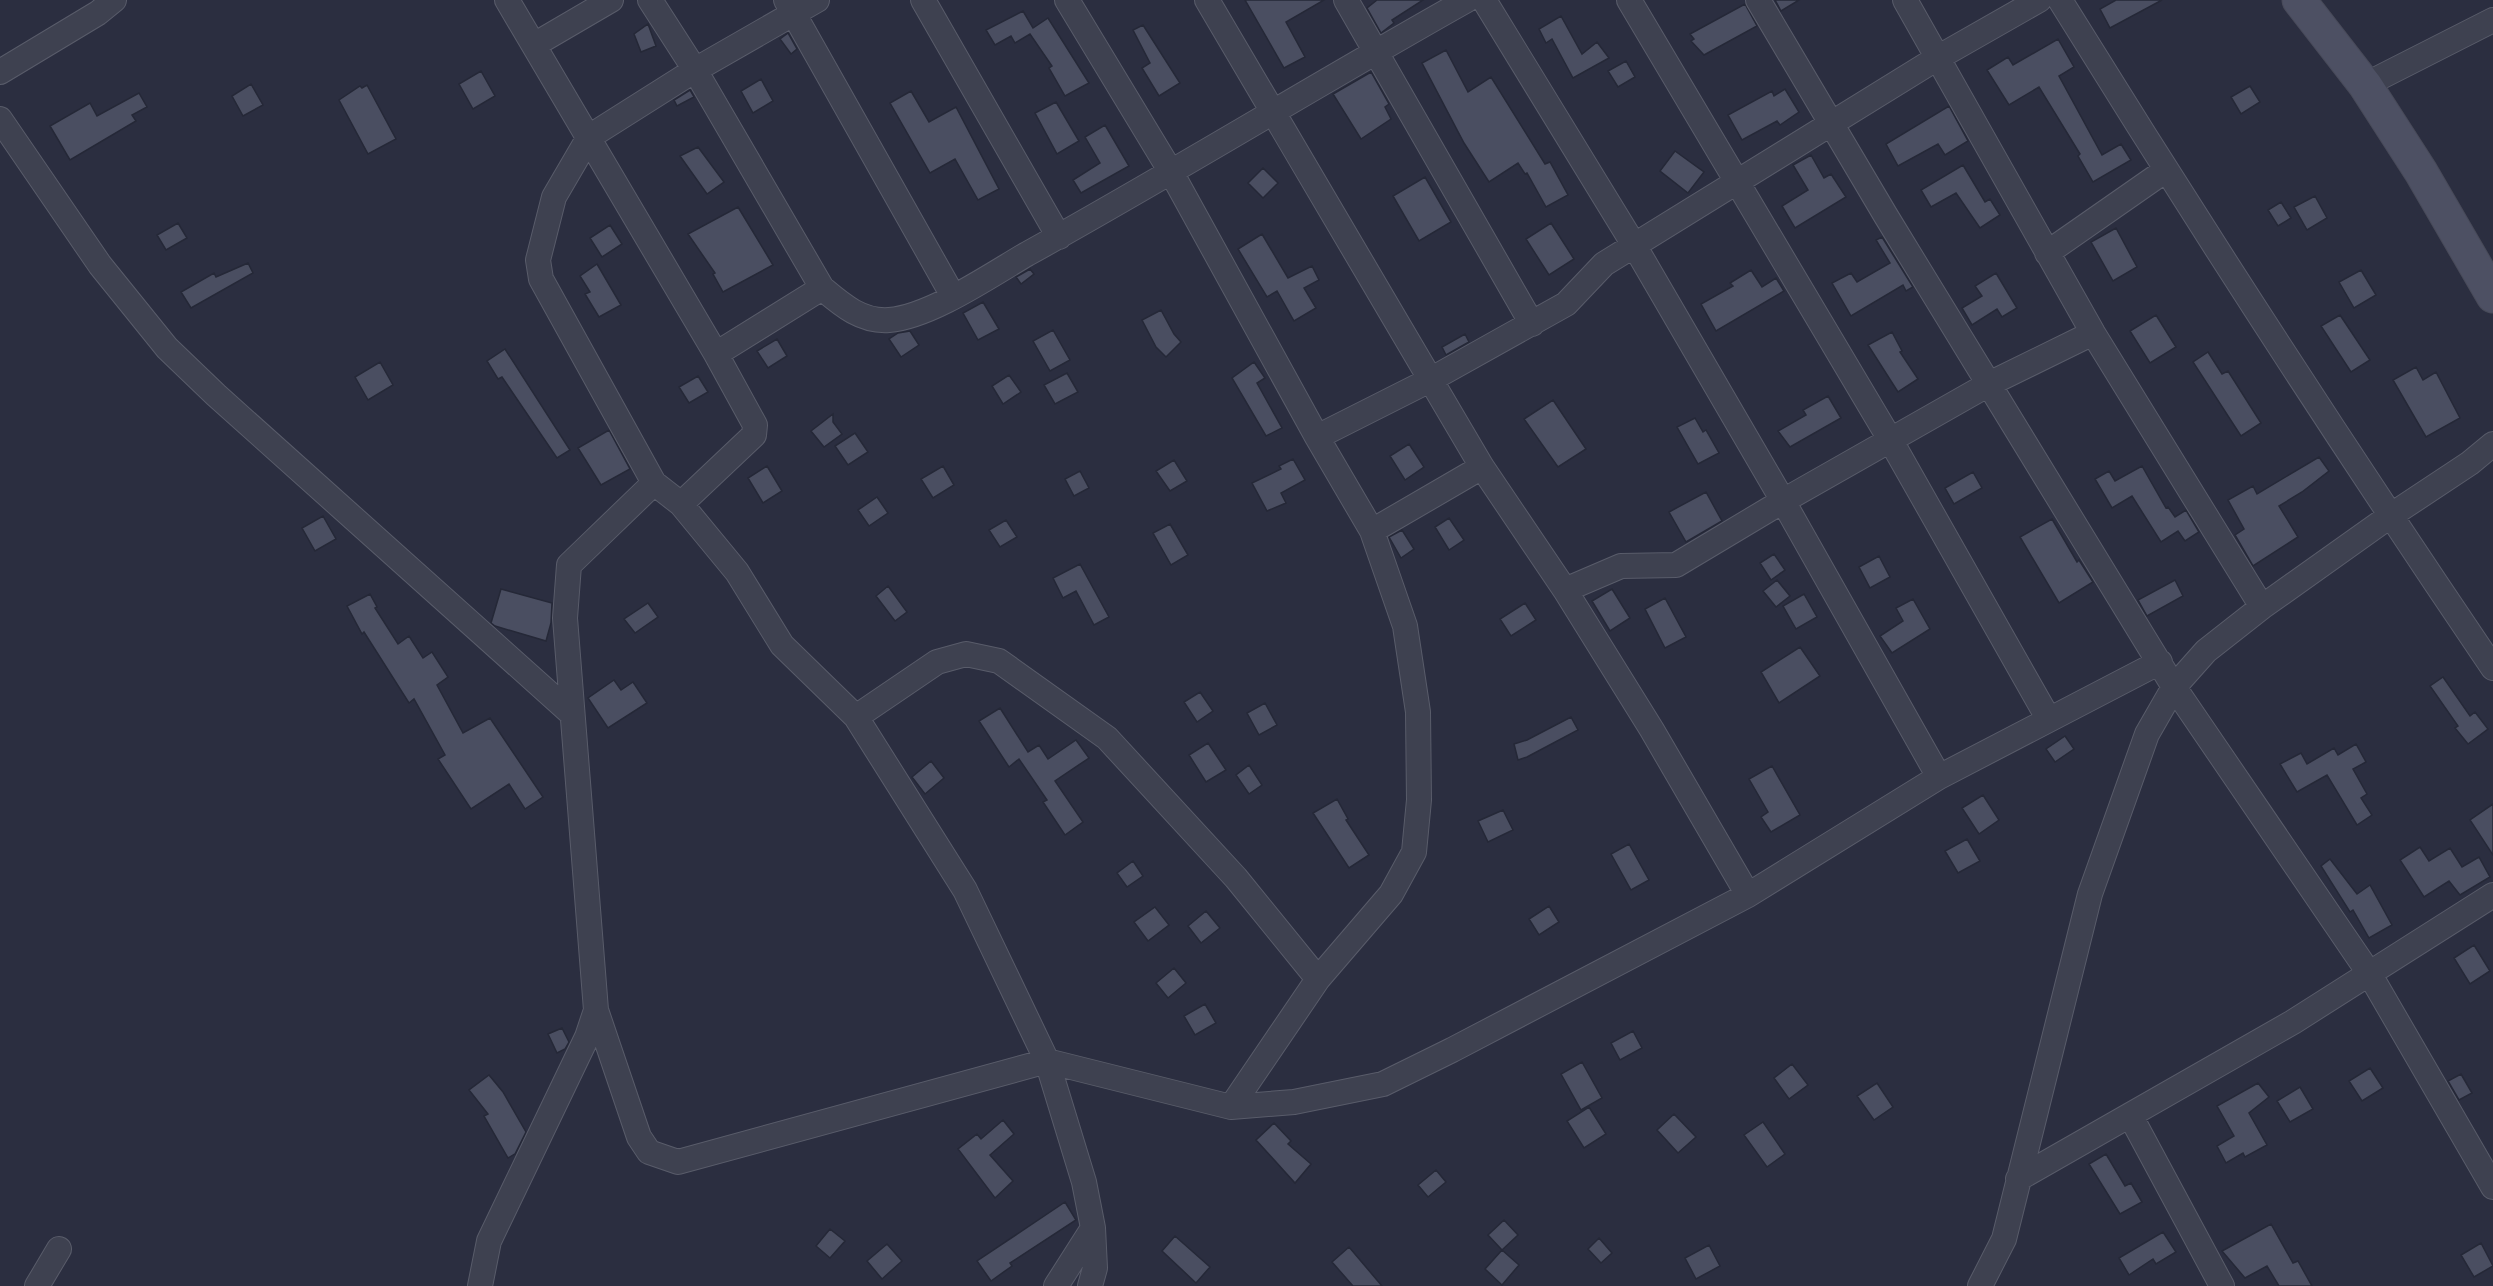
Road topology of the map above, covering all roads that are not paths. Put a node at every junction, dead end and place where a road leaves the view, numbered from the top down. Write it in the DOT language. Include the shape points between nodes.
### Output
graph roads {
  1 [pos="114,0"];
  2 [pos="507,0"];
  3 [pos="611,0"];
  4 [pos="650,0"];
  5 [pos="817,0"];
  6 [pos="923,0"];
  7 [pos="1067,0"];
  8 [pos="1207,0"];
  9 [pos="1346,0"];
  10 [pos="1467,0"];
  11 [pos="1485,0"];
  12 [pos="1629,0"];
  13 [pos="1758,0"];
  14 [pos="1905,0"];
  15 [pos="2039,0"];
  16 [pos="2060,0"];
  17 [pos="2299,0"];
  18 [pos="790,7"];
  19 [pos="2493,20"];
  20 [pos="534,45"];
  21 [pos="1377,51"];
  22 [pos="1939,57"];
  23 [pos="695,70"];
  24 [pos="0,72"];
  25 [pos="2366,85"];
  26 [pos="1274,111"];
  27 [pos="0,119"];
  28 [pos="1831,124"];
  29 [pos="589,137"];
  30 [pos="2166,170"];
  31 [pos="1171,172"];
  32 [pos="1737,181"];
  33 [pos="1059,237"];
  34 [pos="1634,245"];
  35 [pos="2048,253"];
  36 [pos="822,288"];
  37 [pos="953,296"];
  38 [pos="2493,296"];
  39 [pos="1532,324"];
  40 [pos="2093,333"];
  41 [pos="716,354"];
  42 [pos="1430,380"];
  43 [pos="1989,384"];
  44 [pos="1317,437"];
  45 [pos="1891,441"];
  46 [pos="2493,444"];
  47 [pos="1482,468"];
  48 [pos="654,483"];
  49 [pos="1783,501"];
  50 [pos="681,504"];
  51 [pos="2390,516"];
  52 [pos="1372,531"];
  53 [pos="1565,590"];
  54 [pos="2262,607"];
  55 [pos="2160,662"];
  56 [pos="2493,668"];
  57 [pos="2174,687"];
  58 [pos="572,714"];
  59 [pos="856,717"];
  60 [pos="2048,718"];
  61 [pos="1939,777"];
  62 [pos="2493,894"];
  63 [pos="1748,896"];
  64 [pos="2369,973"];
  65 [pos="1318,979"];
  66 [pos="596,1010"];
  67 [pos="1047,1061"];
  68 [pos="1231,1107"];
  69 [pos="2130,1115"];
  70 [pos="2018,1179"];
  71 [pos="2493,1187"];
  72 [pos="1093,1228"];
  73 [pos="59,1249"];
  74 [pos="37,1286"];
  75 [pos="480,1286"];
  76 [pos="1056,1286"];
  77 [pos="1090,1286"];
  78 [pos="1980,1286"];
  79 [pos="2222,1286"];
  1 -- 24 [label="street" via="98,14"];
  2 -- 20 [label="street"];
  3 -- 20 [label="street"];
  4 -- 23 [label="street"];
  5 -- 18 [label="street"];
  6 -- 33 [label="street"];
  7 -- 31 [label="street"];
  8 -- 26 [label="street"];
  9 -- 21 [label="street"];
  10 -- 21 [label="street"];
  11 -- 34 [label="street"];
  12 -- 32 [label="street"];
  13 -- 28 [label="street"];
  14 -- 22 [label="street"];
  15 -- 22 [label="street"];
  16 -- 30 [label="street"];
  17 -- 25 [label="street"];
  18 -- 23 [label="street"];
  18 -- 37 [label="street"];
  19 -- 25 [label="street"];
  20 -- 29 [label="street"];
  21 -- 26 [label="street"];
  21 -- 39 [label="street"];
  22 -- 28 [label="street"];
  22 -- 35 [label="street"];
  23 -- 29 [label="street"];
  23 -- 36 [label="street"];
  25 -- 38 [label="street"];
  26 -- 31 [label="street"];
  26 -- 42 [label="street"];
  27 -- 58 [label="street" via="100,265 167,348"];
  28 -- 32 [label="street"];
  28 -- 43 [label="street"];
  29 -- 41 [label="street"];
  29 -- 48 [label="street" via="554,197 538,260 541,279"];
  30 -- 35 [label="street"];
  30 -- 51 [label="street"];
  31 -- 33 [label="street"];
  31 -- 44 [label="street"];
  32 -- 34 [label="street"];
  32 -- 45 [label="street"];
  33 -- 37 [label="street"];
  34 -- 39 [label="street" via="1604,264 1566,304"];
  34 -- 49 [label="street"];
  35 -- 40 [label="street"];
  36 -- 37 [label="street" via="850,310 889,320 918,314"];
  36 -- 41 [label="street"];
  39 -- 42 [label="street"];
  40 -- 43 [label="street"];
  40 -- 54 [label="street"];
  41 -- 50 [label="street" via="755,425 754,435"];
  42 -- 44 [label="street"];
  42 -- 47 [label="street"];
  43 -- 45 [label="street"];
  43 -- 55 [label="street"];
  44 -- 52 [label="street"];
  45 -- 49 [label="street"];
  45 -- 60 [label="street"];
  46 -- 51 [label="street" via="2470,464"];
  47 -- 52 [label="street"];
  47 -- 53 [label="street"];
  48 -- 50 [label="street"];
  48 -- 58 [label="street" via="569,565 565,618"];
  49 -- 53 [label="street" via="1676,565 1621,566"];
  49 -- 61 [label="street"];
  50 -- 59 [label="street" via="737,572 782,645"];
  51 -- 54 [label="street"];
  51 -- 56 [label="street"];
  52 -- 65 [label="street" via="1405,626 1418,712 1419,800 1414,852 1390,894"];
  53 -- 63 [label="street"];
  54 -- 57 [label="street" via="2206,651"];
  55 -- 57 [label="street"];
  55 -- 60 [label="street"];
  57 -- 64 [label="street"];
  57 -- 70 [label="street" via="2147,734 2090,894"];
  58 -- 66 [label="street"];
  59 -- 65 [label="street" via="937,662 966,654 999,661 1107,738 1236,878"];
  59 -- 67 [label="street" via="965,890"];
  60 -- 61 [label="street"];
  61 -- 63 [label="street"];
  62 -- 64 [label="street"];
  63 -- 68 [label="street" via="1383,1084 1293,1102"];
  64 -- 69 [label="street"];
  64 -- 71 [label="street"];
  65 -- 68 [label="street"];
  66 -- 67 [label="street" via="639,1137 649,1152 678,1162"];
  66 -- 75 [label="street" via="587,1037 489,1241"];
  67 -- 68 [label="street"];
  67 -- 72 [label="street" via="1084,1182"];
  69 -- 70 [label="street"];
  69 -- 79 [label="street"];
  70 -- 78 [label="street" via="2004,1239"];
  72 -- 76 [label="street"];
  72 -- 77 [label="street" via="1095,1268"];
  73 -- 74 [label="street"];
}
